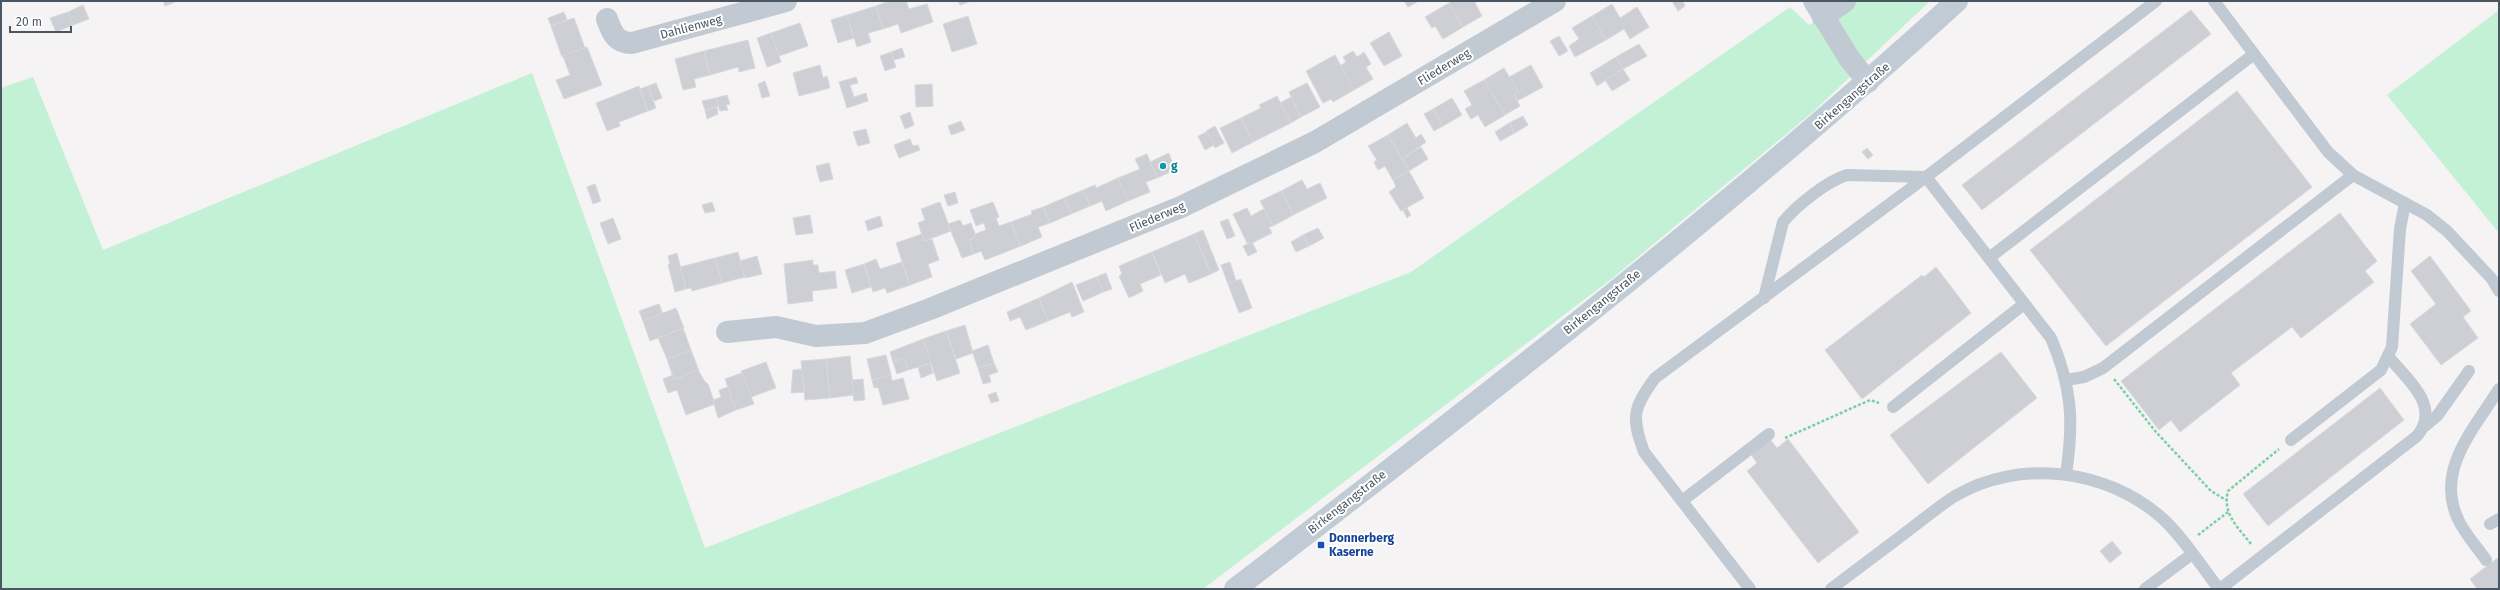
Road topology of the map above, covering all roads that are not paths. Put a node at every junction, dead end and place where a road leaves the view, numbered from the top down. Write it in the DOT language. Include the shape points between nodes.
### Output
graph roads {
  1 [pos="786,1"];
  2 [pos="1555,1"];
  3 [pos="1845,1"];
  4 [pos="1957,1"];
  5 [pos="2156,1"];
  6 [pos="2214,1"];
  7 [pos="1818,9"];
  8 [pos="607,19"];
  9 [pos="2254,54"];
  10 [pos="1868,82"];
  11 [pos="2354,175"];
  12 [pos="1926,177"];
  13 [pos="2405,203"];
  14 [pos="1989,258"];
  15 [pos="2499,291"];
  16 [pos="1764,298"];
  17 [pos="2024,304"];
  18 [pos="727,332"];
  19 [pos="2388,356"];
  20 [pos="2469,371"];
  21 [pos="2066,380"];
  22 [pos="2499,389"];
  23 [pos="1893,407"];
  24 [pos="2425,426"];
  25 [pos="1769,434"];
  26 [pos="2291,440"];
  27 [pos="2066,474"];
  28 [pos="1682,501"];
  29 [pos="2188,550"];
  30 [pos="2486,560"];
  31 [pos="1235,589"];
  32 [pos="1750,589"];
  33 [pos="1831,589"];
  34 [pos="2145,589"];
  35 [pos="2219,589"];
  1 -- 8 [label="street, Dahlienweg" via="632,43 619,41 613,35"];
  2 -- 18 [label="street, Fliederweg" via="1315,142 1181,207 930,309 865,333 816,336 776,327"];
  3 -- 7 [label="street"];
  4 -- 10 [label="street, Birkengangstraße"];
  5 -- 12 [label="lane"];
  6 -- 9 [label="lane"];
  7 -- 10 [label="street" via="1849,58"];
  9 -- 11 [label="lane" via="2328,152"];
  9 -- 14 [label="lane"];
  10 -- 31 [label="street, Birkengangstraße" via="1712,214 1551,343"];
  11 -- 13 [label="lane"];
  11 -- 21 [label="lane" via="2105,367 2084,377"];
  12 -- 14 [label="lane"];
  12 -- 16 [label="lane"];
  12 -- 16 [label="lane" via="1847,175 1836,178 1783,222"];
  13 -- 15 [label="lane" via="2427,215 2447,231 2492,279"];
  13 -- 19 [label="lane" via="2400,229 2392,347"];
  14 -- 17 [label="lane"];
  16 -- 28 [label="lane" via="1656,378 1640,398 1635,427 1644,452"];
  17 -- 21 [label="lane" via="2051,338 2064,367"];
  17 -- 23 [label="lane"];
  19 -- 24 [label="lane" via="2423,400 2427,414"];
  19 -- 26 [label="lane" via="2381,370"];
  20 -- 24 [label="lane" via="2436,416"];
  21 -- 27 [label="lane" via="2070,403 2070,443"];
  22 -- 30 [label="lane" via="2457,458 2451,473 2452,507"];
  24 -- 35 [label="lane" via="2416,436"];
  25 -- 28 [label="lane"];
  27 -- 29 [label="lane" via="2090,479 2124,492 2162,518"];
  27 -- 33 [label="lane" via="2011,476 1956,496"];
  28 -- 32 [label="lane"];
  29 -- 34 [label="lane"];
  29 -- 35 [label="lane"];
}
